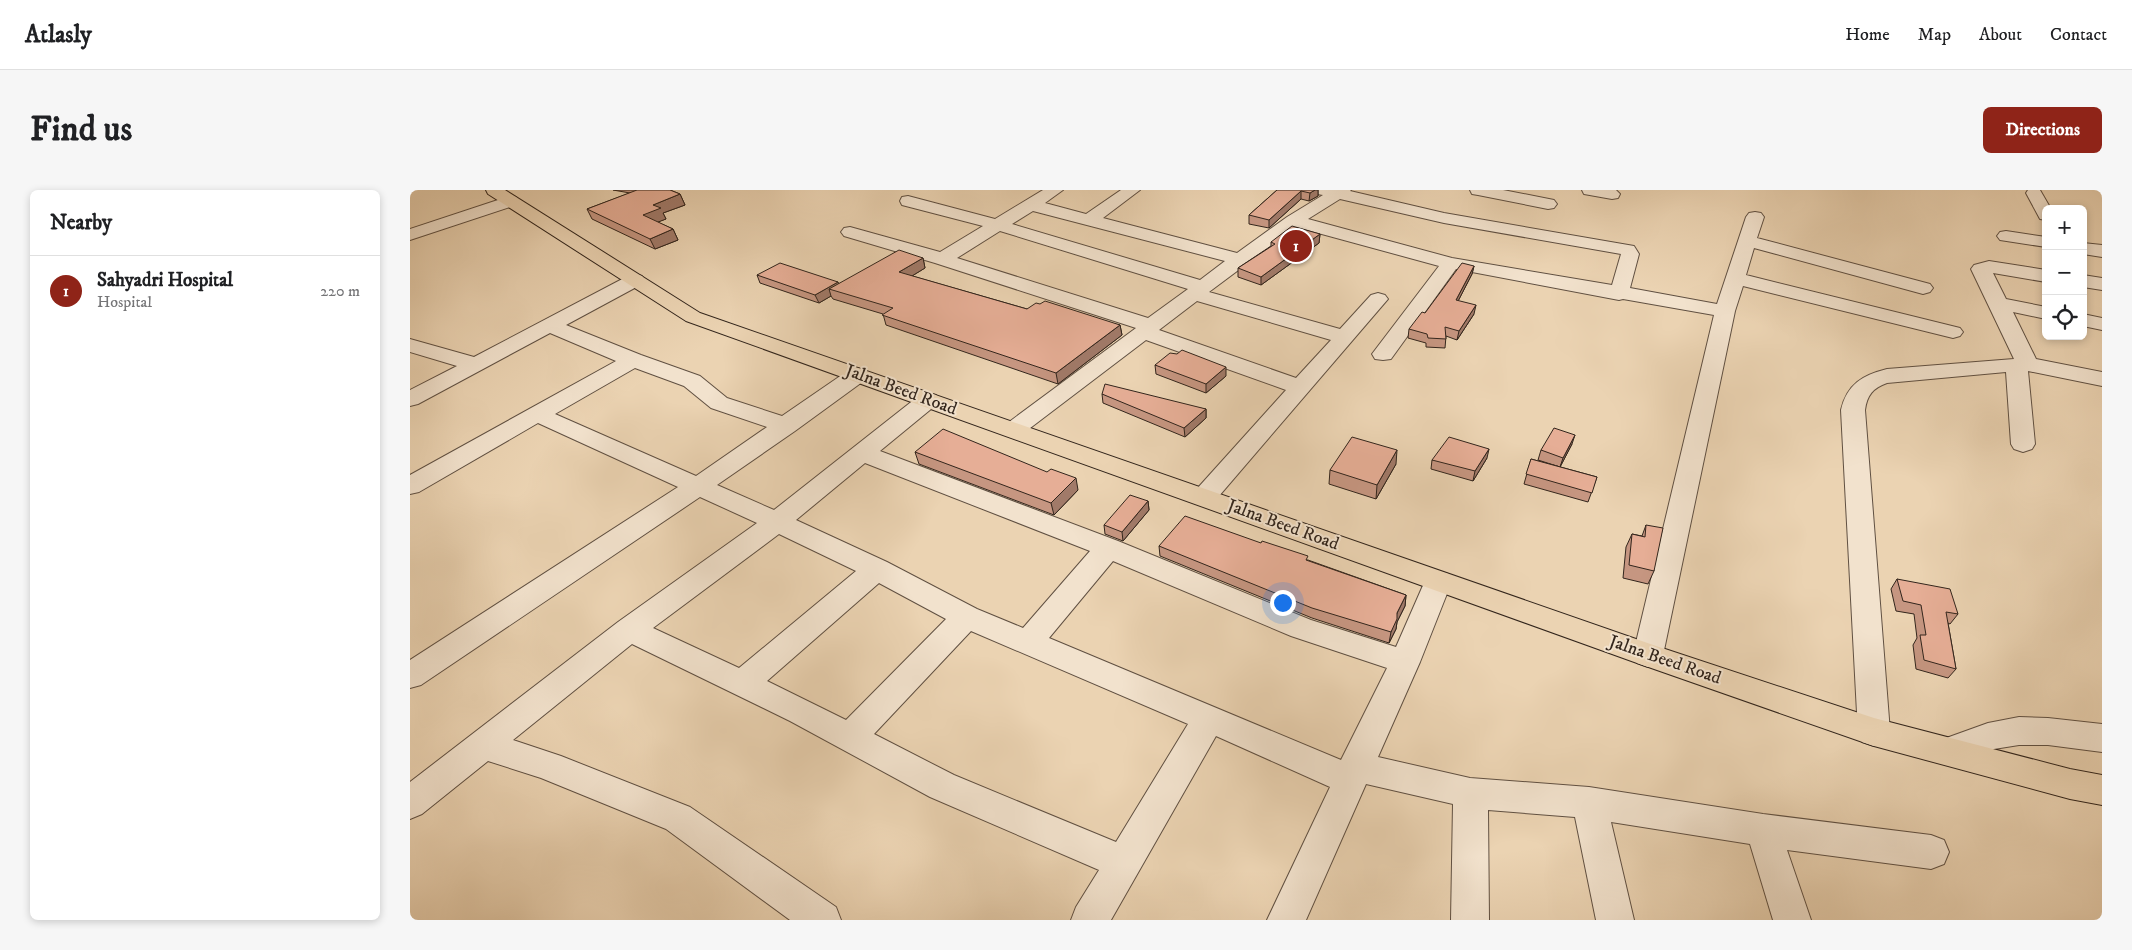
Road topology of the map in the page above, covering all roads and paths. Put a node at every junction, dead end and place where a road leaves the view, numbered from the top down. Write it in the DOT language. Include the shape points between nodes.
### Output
graph roads {
  1 [pos="1055,190"];
  2 [pos="1132,190"];
  3 [pos="1478,190"];
  4 [pos="1590,190"];
  5 [pos="1334,191"];
  6 [pos="2034,193"];
  7 [pos="1612,194"];
  8 [pos="502,196"];
  9 [pos="908,201"];
  10 [pos="1548,204"];
  11 [pos="1032,205"];
  12 [pos="2042,208"];
  13 [pos="1755,217"];
  14 [pos="1090,220"];
  15 [pos="1293,221"];
  16 [pos="998,225"];
  17 [pos="850,232"];
  18 [pos="410,235"];
  19 [pos="2006,236"];
  20 [pos="1748,241"];
  21 [pos="2042,241"];
  22 [pos="2087,249"];
  23 [pos="2102,251"];
  24 [pos="942,259"];
  25 [pos="1240,259"];
  26 [pos="1450,263"];
  27 [pos="2042,275"];
  28 [pos="1736,278"];
  29 [pos="635,280"];
  30 [pos="2087,282"];
  31 [pos="2102,284"];
  32 [pos="1923,288"];
  33 [pos="1199,291"];
  34 [pos="1619,294"];
  35 [pos="1378,299"];
  36 [pos="1997,303"];
  37 [pos="1726,311"];
  38 [pos="2042,312"];
  39 [pos="2087,321"];
  40 [pos="2102,324"];
  41 [pos="549,325"];
  42 [pos="1148,329"];
  43 [pos="1953,332"];
  44 [pos="1345,337"];
  45 [pos="410,345"];
  46 [pos="1383,354"];
  47 [pos="633,360"];
  48 [pos="475,364"];
  49 [pos="2022,364"];
  50 [pos="857,375"];
  51 [pos="2102,379"];
  52 [pos="1300,388"];
  53 [pos="410,399"];
  54 [pos="928,400"];
  55 [pos="537,414"];
  56 [pos="787,426"];
  57 [pos="1013,430"];
  58 [pos="2023,444"];
  59 [pos="862,453"];
  60 [pos="410,486"];
  61 [pos="697,487"];
  62 [pos="1204,498"];
  63 [pos="777,522"];
  64 [pos="1108,548"];
  65 [pos="877,568"];
  66 [pos="1438,581"];
  67 [pos="968,616"];
  68 [pos="629,630"];
  69 [pos="1028,642"];
  70 [pos="1648,655"];
  71 [pos="1405,662"];
  72 [pos="414,668"];
  73 [pos="742,684"];
  74 [pos="1209,718"];
  75 [pos="1874,732"];
  76 [pos="850,738"];
  77 [pos="2102,738"];
  78 [pos="484,745"];
  79 [pos="1950,752"];
  80 [pos="1352,773"];
  81 [pos="2102,790"];
  82 [pos="1470,793"];
  83 [pos="410,803"];
  84 [pos="1589,803"];
  85 [pos="1763,830"];
  86 [pos="1931,852"];
  87 [pos="1122,862"];
  88 [pos="822,920"];
  89 [pos="1090,920"];
  90 [pos="1286,920"];
  91 [pos="1470,920"];
  92 [pos="1615,920"];
  93 [pos="1792,920"];
  1 -- 11 [label="street"];
  2 -- 14 [label="street"];
  3 -- 10 [label="street"];
  4 -- 7 [label="street"];
  5 -- 15 [label="street"];
  5 -- 34 [label="street" via="1435,216 1627,250 1630,254"];
  6 -- 12 [label="street"];
  8 -- 18 [label="street"];
  8 -- 29 [label="main road, Jalna Beed Road"];
  9 -- 16 [label="street"];
  11 -- 14 [label="street"];
  11 -- 16 [label="street"];
  13 -- 20 [label="street"];
  14 -- 25 [label="street"];
  15 -- 25 [label="street"];
  15 -- 26 [label="street"];
  16 -- 24 [label="street"];
  16 -- 33 [label="street"];
  17 -- 24 [label="street"];
  19 -- 21 [label="street"];
  20 -- 28 [label="street"];
  20 -- 32 [label="street"];
  22 -- 23 [label="street"];
  24 -- 42 [label="street"];
  25 -- 33 [label="street"];
  26 -- 34 [label="street"];
  26 -- 46 [label="street"];
  27 -- 36 [label="street" via="1982,267"];
  28 -- 37 [label="street"];
  28 -- 43 [label="street"];
  29 -- 41 [label="street"];
  29 -- 50 [label="main road, Jalna Beed Road" via="693,317"];
  30 -- 31 [label="street"];
  33 -- 42 [label="street"];
  33 -- 44 [label="street"];
  34 -- 37 [label="street"];
  35 -- 44 [label="street"];
  36 -- 38 [label="street"];
  36 -- 49 [label="street"];
  37 -- 70 [label="street"];
  39 -- 40 [label="street"];
  41 -- 47 [label="street"];
  41 -- 48 [label="street"];
  42 -- 52 [label="street"];
  42 -- 57 [label="street"];
  44 -- 52 [label="street"];
  45 -- 48 [label="street"];
  47 -- 55 [label="street"];
  47 -- 56 [label="street" via="692,381 719,403"];
  48 -- 53 [label="street"];
  49 -- 51 [label="street"];
  49 -- 58 [label="street"];
  49 -- 75 [label="street" via="1878,378 1863,385 1854,401"];
  50 -- 54 [label="main road, Jalna Beed Road"];
  50 -- 56 [label="street"];
  52 -- 62 [label="street"];
  54 -- 57 [label="main road, Jalna Beed Road"];
  54 -- 59 [label="street"];
  55 -- 60 [label="street"];
  55 -- 61 [label="street"];
  56 -- 61 [label="street"];
  57 -- 62 [label="main road, Jalna Beed Road"];
  59 -- 63 [label="street"];
  59 -- 64 [label="street"];
  61 -- 63 [label="street"];
  61 -- 72 [label="street"];
  62 -- 66 [label="main road, Jalna Beed Road"];
  63 -- 65 [label="street"];
  63 -- 68 [label="street"];
  64 -- 69 [label="street"];
  64 -- 71 [label="street" via="1301,628"];
  65 -- 67 [label="street"];
  65 -- 73 [label="street"];
  66 -- 70 [label="main road, Jalna Beed Road"];
  66 -- 71 [label="street"];
  67 -- 69 [label="street"];
  67 -- 76 [label="street"];
  68 -- 73 [label="street"];
  68 -- 78 [label="street"];
  69 -- 74 [label="street"];
  70 -- 75 [label="main road, Jalna Beed Road"];
  71 -- 80 [label="street"];
  73 -- 76 [label="street"];
  74 -- 80 [label="street"];
  74 -- 87 [label="street"];
  75 -- 79 [label="main road, Jalna Beed Road"];
  76 -- 87 [label="street" via="942,786"];
  77 -- 79 [label="street" via="2016,732 1995,734"];
  78 -- 83 [label="street"];
  78 -- 88 [label="street" via="549,766 678,818"];
  79 -- 81 [label="main road, Jalna Beed Road"];
  80 -- 82 [label="street"];
  80 -- 90 [label="street"];
  82 -- 84 [label="street"];
  82 -- 91 [label="street"];
  84 -- 85 [label="street"];
  84 -- 92 [label="street"];
  85 -- 86 [label="street"];
  85 -- 93 [label="street"];
  87 -- 89 [label="street"];
}
